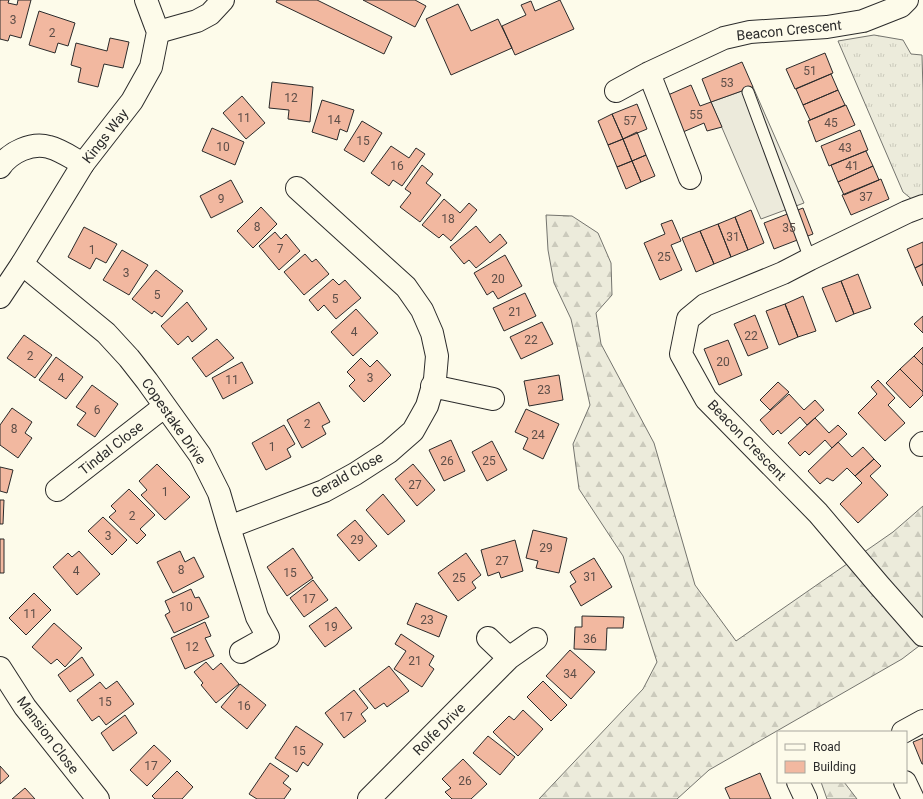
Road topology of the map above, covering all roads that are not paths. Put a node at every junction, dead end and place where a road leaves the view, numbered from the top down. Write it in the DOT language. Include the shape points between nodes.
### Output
graph roads {
  1 [pos="146,0"];
  2 [pos="223,0"];
  3 [pos="908,0"];
  4 [pos="916,0"];
  5 [pos="923,10"];
  6 [pos="158,32"];
  7 [pos="649,72"];
  8 [pos="616,91"];
  9 [pos="748,92"];
  10 [pos="83,164"];
  11 [pos="0,167"];
  12 [pos="690,178"];
  13 [pos="297,188"];
  14 [pos="923,206"];
  15 [pos="810,258"];
  16 [pos="22,264"];
  17 [pos="0,298"];
  18 [pos="432,386"];
  19 [pos="492,399"];
  20 [pos="165,406"];
  21 [pos="57,490"];
  22 [pos="229,527"];
  23 [pos="923,635"];
  24 [pos="488,638"];
  25 [pos="536,639"];
  26 [pos="241,652"];
  27 [pos="509,658"];
  28 [pos="0,668"];
  29 [pos="923,721"];
  30 [pos="905,731"];
  31 [pos="798,783"];
  32 [pos="905,783"];
  33 [pos="98,799"];
  34 [pos="369,799"];
  35 [pos="806,799"];
  36 [pos="913,799"];
  1 -- 6 [label="street"];
  2 -- 6 [label="street" via="210,14 197,21"];
  3 -- 7 [label="street, Beacon Crescent" via="901,6 863,21 827,27 750,32 724,38"];
  4 -- 5 [label="street"];
  6 -- 10 [label="street, Kings Way" via="151,67 132,101"];
  7 -- 8 [label="street, Beacon Crescent"];
  7 -- 12 [label="street"];
  9 -- 15 [label="lane"];
  10 -- 11 [label="street" via="48,147 35,146 17,151"];
  10 -- 16 [label="street, Kings Way"];
  13 -- 18 [label="street, Gerald Close" via="406,287 422,310 432,333 437,356"];
  14 -- 15 [label="street, Beacon Crescent"];
  15 -- 23 [label="street, Beacon Crescent" via="782,273 705,304 688,319 681,354 706,399 818,513"];
  16 -- 17 [label="street, Kings Way"];
  16 -- 20 [label="street, Copestake Drive" via="106,333 129,358"];
  18 -- 19 [label="street"];
  18 -- 22 [label="street, Gerald Close" via="427,406 414,431 389,452 324,491"];
  20 -- 21 [label="street, Tindal Close"];
  20 -- 22 [label="street, Copestake Drive" via="200,455 219,492"];
  22 -- 26 [label="street, Copestake Drive" via="257,617 268,637"];
  24 -- 27 [label="street"];
  25 -- 27 [label="street, Rolfe Drive"];
  27 -- 34 [label="street, Rolfe Drive"];
  28 -- 33 [label="street, Mansion Close" via="25,707"];
  29 -- 30 [label="street"];
  31 -- 35 [label="street"];
  32 -- 36 [label="street"];
}
